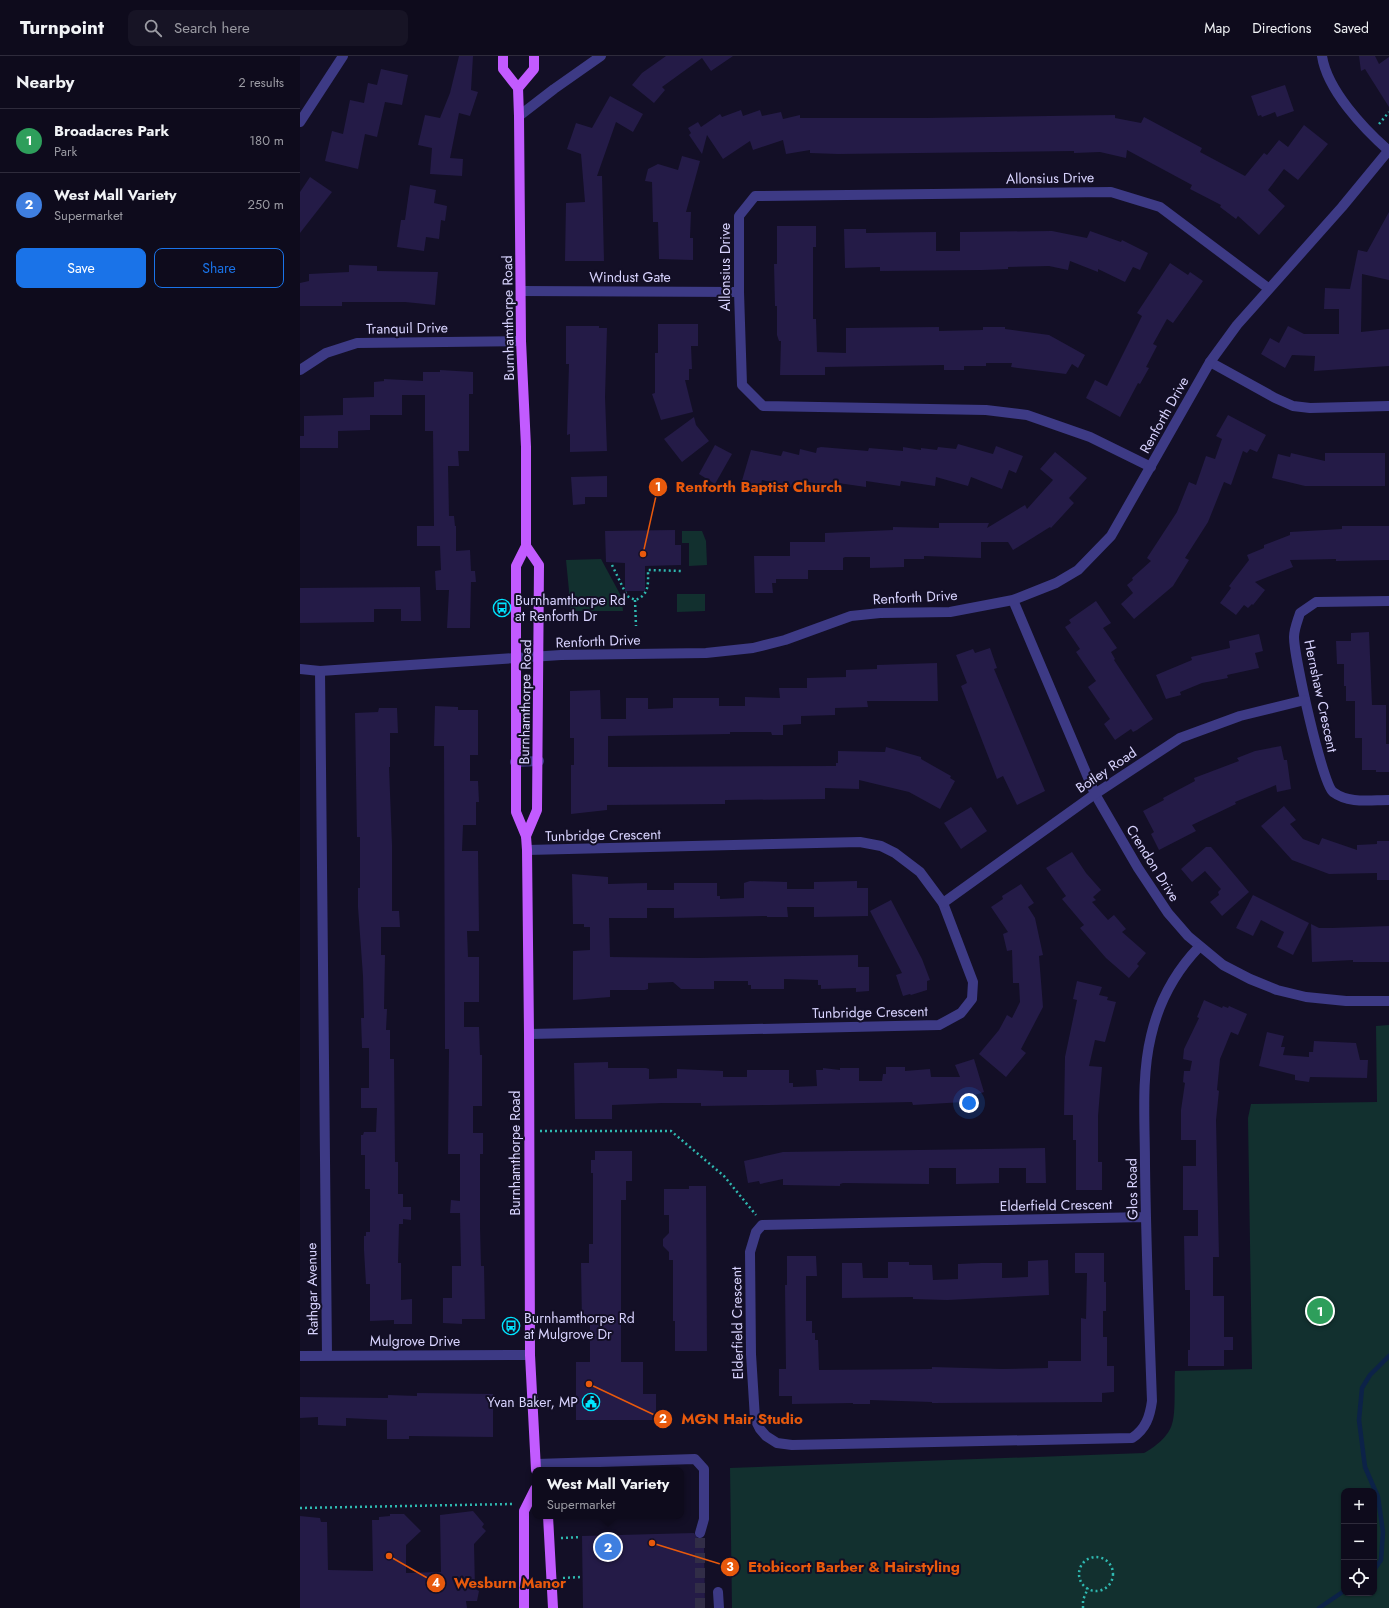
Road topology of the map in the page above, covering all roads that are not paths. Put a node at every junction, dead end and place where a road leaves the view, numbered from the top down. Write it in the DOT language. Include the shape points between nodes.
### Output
graph roads {
  1 [pos="343,56"];
  2 [pos="503,56"];
  3 [pos="534,56"];
  4 [pos="600,56"];
  5 [pos="1322,56"];
  6 [pos="518,88"];
  7 [pos="519,116"];
  8 [pos="300,122"];
  9 [pos="1389,151"];
  10 [pos="1268,288"];
  11 [pos="521,291"];
  12 [pos="739,292"];
  13 [pos="521,341"];
  14 [pos="1210,362"];
  15 [pos="300,370"];
  16 [pos="1389,406"];
  17 [pos="1151,467"];
  18 [pos="526,546"];
  19 [pos="1013,600"];
  20 [pos="1389,601"];
  21 [pos="540,657"];
  22 [pos="516,659"];
  23 [pos="300,669"];
  24 [pos="320,671"];
  25 [pos="1305,700"];
  26 [pos="539,761"];
  27 [pos="515,762"];
  28 [pos="1095,794"];
  29 [pos="1389,800"];
  30 [pos="526,836"];
  31 [pos="526,850"];
  32 [pos="943,903"];
  33 [pos="1200,947"];
  34 [pos="1389,1000"];
  35 [pos="529,1034"];
  36 [pos="1146,1217"];
  37 [pos="327,1355"];
  38 [pos="530,1355"];
  39 [pos="300,1356"];
  40 [pos="1132,1438"];
  41 [pos="536,1467"];
  42 [pos="532,1495"];
  43 [pos="548,1519"];
  44 [pos="700,1533"];
  45 [pos="718,1592"];
  46 [pos="524,1608"];
  47 [pos="553,1608"];
  48 [pos="719,1608"];
  1 -- 8 [label="street"];
  2 -- 6 [label="main road" via="503,69"];
  3 -- 6 [label="main road" via="534,69"];
  4 -- 7 [label="street"];
  5 -- 9 [label="street" via="1334,87 1370,134"];
  6 -- 7 [label="main road, Burnhamthorpe Road"];
  7 -- 11 [label="main road, Burnhamthorpe Road"];
  9 -- 10 [label="street, Renforth Drive"];
  10 -- 12 [label="street, Allonsius Drive" via="1160,208 1111,192 755,196 739,216"];
  10 -- 14 [label="street, Renforth Drive"];
  11 -- 12 [label="street, Windust Gate"];
  11 -- 13 [label="main road, Burnhamthorpe Road"];
  12 -- 17 [label="street, Allonsius Drive" via="742,385 763,406 986,410 1027,415 1090,437"];
  13 -- 15 [label="street, Tranquil Drive" via="357,343 326,353"];
  13 -- 18 [label="main road, Burnhamthorpe Road" via="526,447"];
  14 -- 16 [label="street" via="1293,406"];
  14 -- 17 [label="street, Renforth Drive"];
  17 -- 19 [label="street, Renforth Drive" via="1111,536 1094,555 1078,570 1056,583"];
  18 -- 21 [label="main road, Burnhamthorpe Road" via="539,565"];
  18 -- 22 [label="main road, Burnhamthorpe Road" via="516,566"];
  19 -- 21 [label="street, Renforth Drive" via="950,612 851,616 785,640 753,648 706,652"];
  19 -- 28 [label="street, Crendon Drive"];
  20 -- 25 [label="street, Hernshaw Crescent" via="1316,602 1300,613 1294,636"];
  21 -- 22 [label="street, Renforth Drive"];
  21 -- 26 [label="main road, Burnhamthorpe Road"];
  22 -- 24 [label="street, Renforth Drive"];
  22 -- 27 [label="main road, Burnhamthorpe Road"];
  23 -- 24 [label="street, Renforth Drive"];
  24 -- 37 [label="street, Rathgar Avenue"];
  25 -- 28 [label="street, Botley Road" via="1240,716 1180,738"];
  25 -- 29 [label="street, Hernshaw Crescent" via="1324,776 1332,791 1346,800"];
  26 -- 27 [label="street"];
  26 -- 30 [label="main road, Burnhamthorpe Road" via="537,810"];
  27 -- 30 [label="main road, Burnhamthorpe Road" via="516,812"];
  28 -- 32 [label="street, Botley Road"];
  28 -- 33 [label="street, Crendon Drive" via="1138,868 1168,913"];
  30 -- 31 [label="main road, Burnhamthorpe Road"];
  31 -- 32 [label="street, Tunbridge Crescent" via="860,842 881,846 895,853 920,872"];
  31 -- 35 [label="main road, Burnhamthorpe Road"];
  32 -- 35 [label="street, Tunbridge Crescent" via="973,982 972,998 961,1013 939,1024"];
  33 -- 34 [label="street, Crendon Drive" via="1236,972 1277,990 1346,1002"];
  33 -- 36 [label="street, Glos Road" via="1182,965 1173,980 1151,1036 1145,1099"];
  35 -- 38 [label="main road, Burnhamthorpe Road"];
  36 -- 40 [label="street, Glos Road" via="1152,1400 1144,1426"];
  36 -- 40 [label="street, Elderfield Crescent" via="765,1224 756,1232 750,1252 751,1354 755,1419 760,1430 772,1440 792,1445"];
  37 -- 38 [label="street, Mulgrove Drive"];
  37 -- 39 [label="street, Mulgrove Drive"];
  38 -- 41 [label="main road, Burnhamthorpe Road"];
  41 -- 44 [label="street" via="695,1459 704,1469 704,1519"];
  42 -- 46 [label="main road" via="524,1511"];
  43 -- 47 [label="main road"];
  45 -- 48 [label="street"];
}
